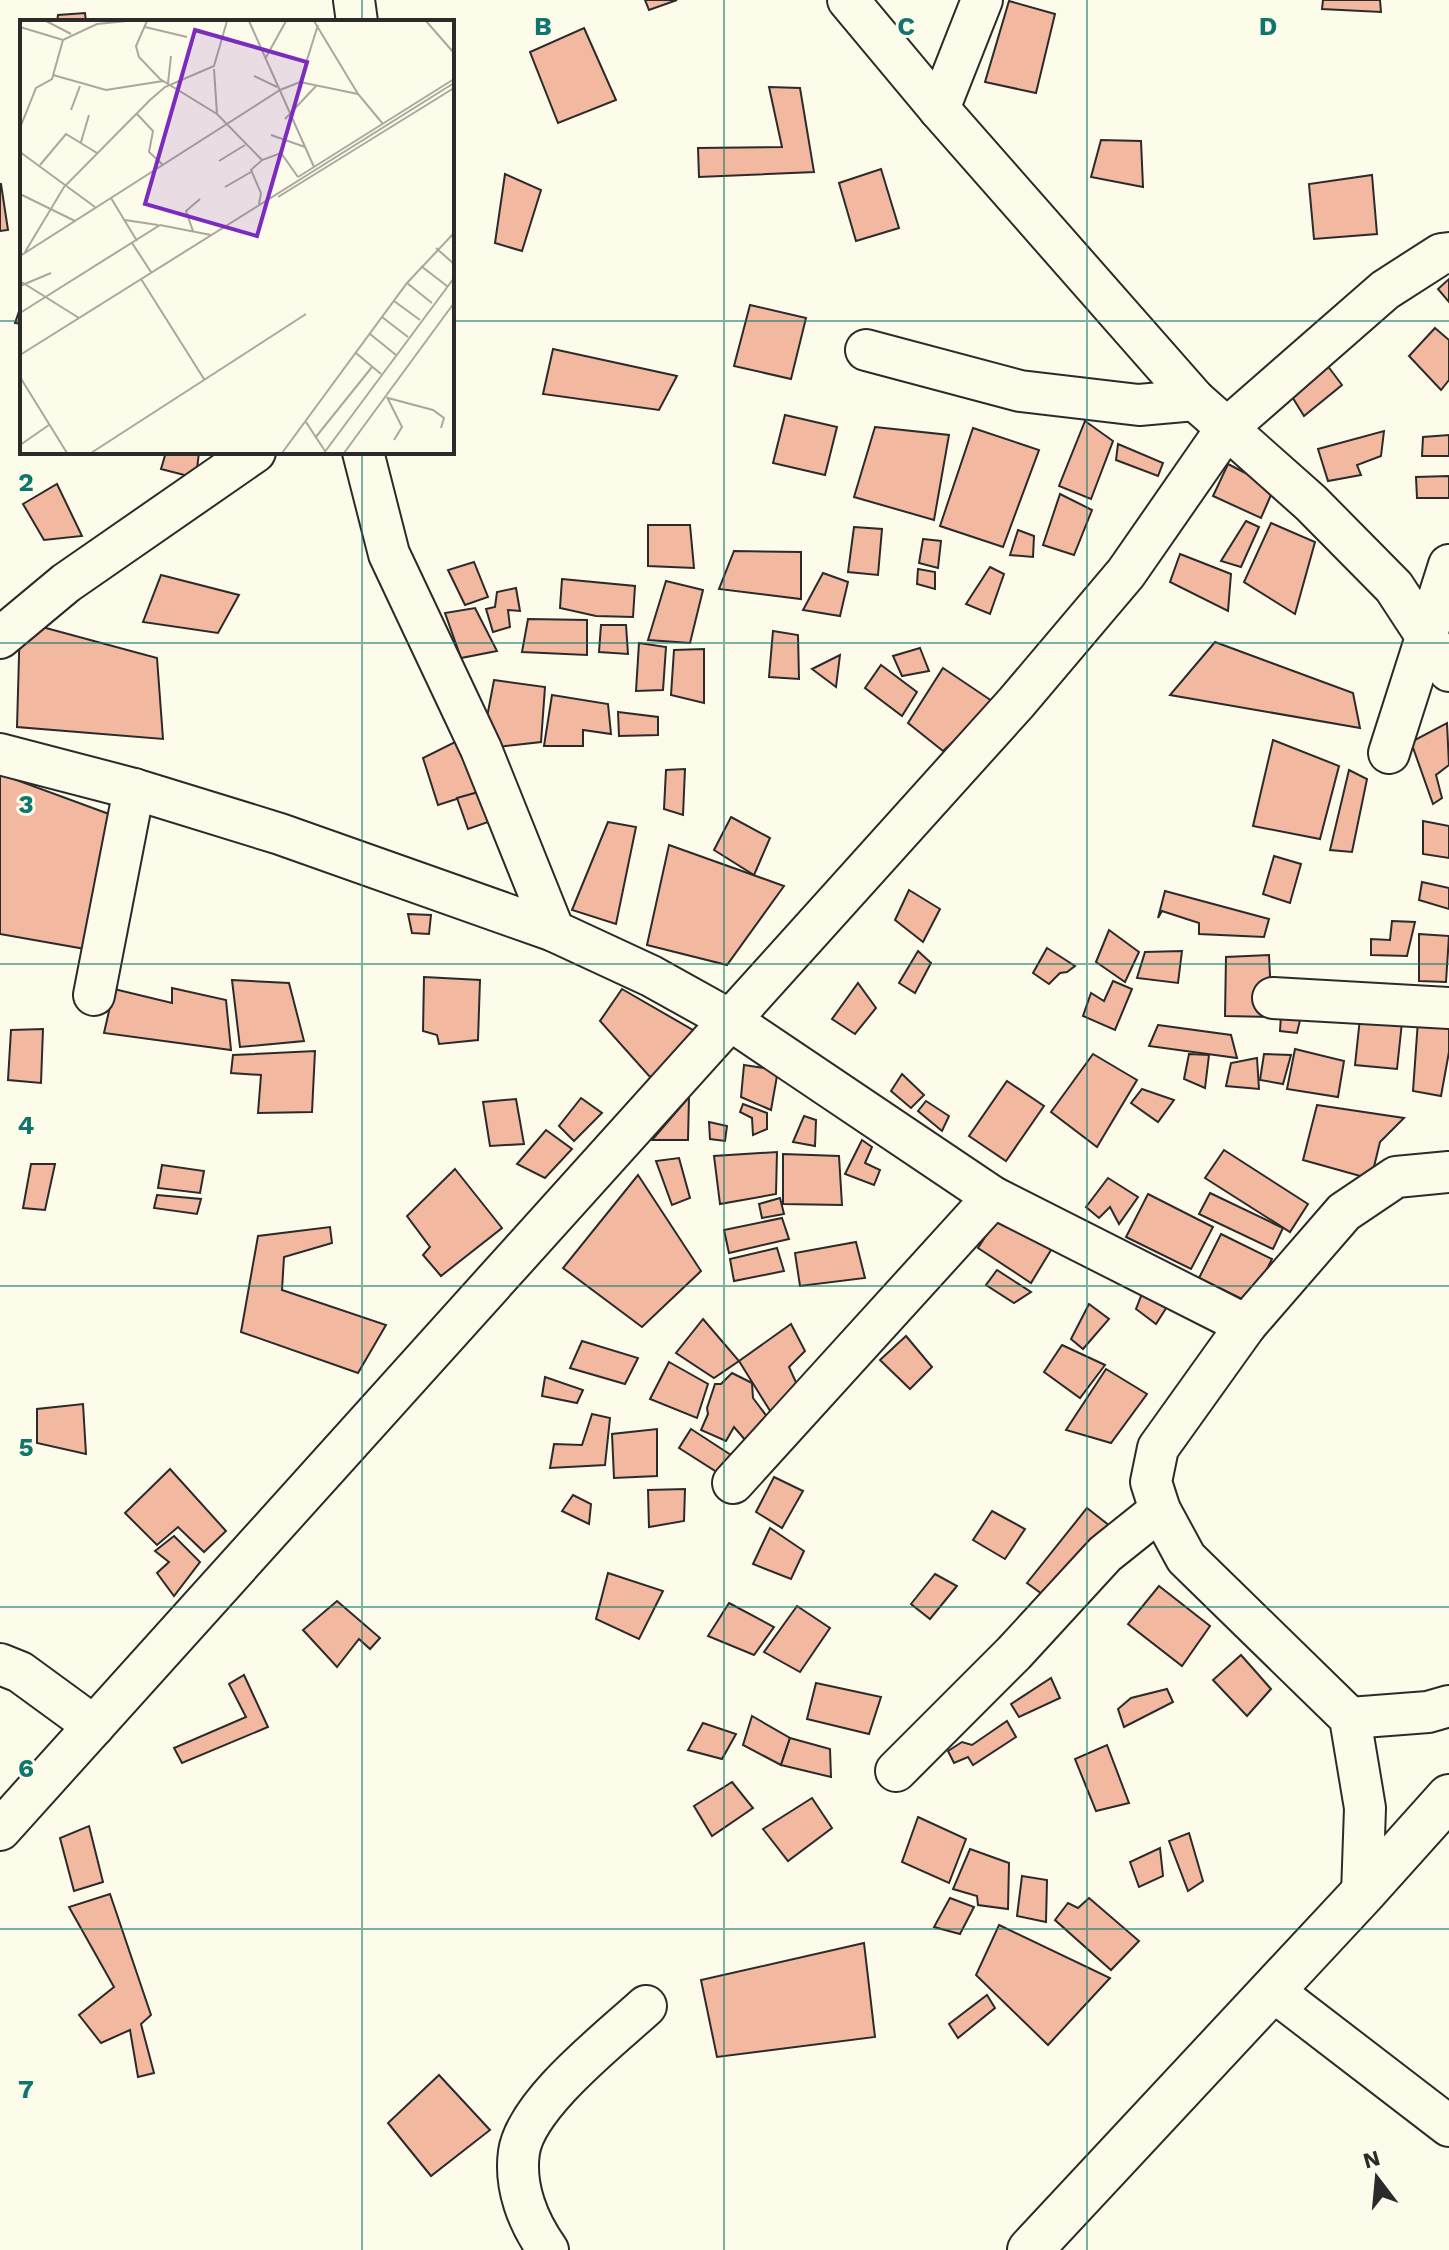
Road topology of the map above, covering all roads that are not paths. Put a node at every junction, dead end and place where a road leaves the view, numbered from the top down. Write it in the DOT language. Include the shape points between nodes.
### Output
graph roads {
  1 [pos="354,0"];
  2 [pos="848,0"];
  3 [pos="982,0"];
  4 [pos="357,20"];
  5 [pos="939,109"];
  6 [pos="1446,249"];
  7 [pos="866,350"];
  8 [pos="1195,400"];
  9 [pos="1226,429"];
  10 [pos="252,454"];
  11 [pos="364,454"];
  12 [pos="1449,565"];
  13 [pos="1425,635"];
  14 [pos="0,638"];
  15 [pos="1449,671"];
  16 [pos="1389,753"];
  17 [pos="0,754"];
  18 [pos="134,789"];
  19 [pos="554,931"];
  20 [pos="94,995"];
  21 [pos="1273,998"];
  22 [pos="1449,1008"];
  23 [pos="730,1020"];
  24 [pos="1449,1172"];
  25 [pos="993,1197"];
  26 [pos="1246,1325"];
  27 [pos="733,1483"];
  28 [pos="1160,1510"];
  29 [pos="0,1664"];
  30 [pos="1449,1706"];
  31 [pos="1350,1718"];
  32 [pos="94,1726"];
  33 [pos="896,1771"];
  34 [pos="1449,1797"];
  35 [pos="0,1830"];
  36 [pos="1362,1894"];
  37 [pos="1272,1990"];
  38 [pos="646,2006"];
  39 [pos="1449,2126"];
  40 [pos="548,2250"];
  41 [pos="1030,2250"];
  1 -- 4 [label="street"];
  2 -- 5 [label="street"];
  3 -- 5 [label="street"];
  5 -- 8 [label="street"];
  6 -- 9 [label="street" via="1385,290"];
  7 -- 8 [label="street" via="1020,391 1139,405"];
  8 -- 9 [label="street"];
  9 -- 13 [label="street" via="1311,503 1394,587"];
  9 -- 23 [label="street" via="1116,585"];
  10 -- 14 [label="street" via="66,583"];
  11 -- 19 [label="street" via="389,554 481,749"];
  12 -- 13 [label="street"];
  13 -- 15 [label="street"];
  13 -- 16 [label="street"];
  17 -- 18 [label="street"];
  18 -- 19 [label="street" via="280,834"];
  18 -- 20 [label="street"];
  19 -- 23 [label="street"];
  21 -- 22 [label="street"];
  23 -- 25 [label="street"];
  23 -- 32 [label="street"];
  24 -- 26 [label="street" via="1396,1177 1344,1212"];
  25 -- 26 [label="street"];
  25 -- 27 [label="street"];
  26 -- 28 [label="street" via="1158,1448 1151,1482"];
  28 -- 31 [label="street" via="1186,1558"];
  28 -- 33 [label="street" via="1105,1554"];
  29 -- 32 [label="street" via="20,1672"];
  30 -- 31 [label="street"];
  31 -- 36 [label="street" via="1365,1808"];
  32 -- 35 [label="street"];
  34 -- 36 [label="main road"];
  36 -- 37 [label="main road"];
  37 -- 39 [label="street"];
  37 -- 41 [label="main road"];
  38 -- 40 [label="street" via="573,2072 535,2117 519,2151 520,2195"];
}
